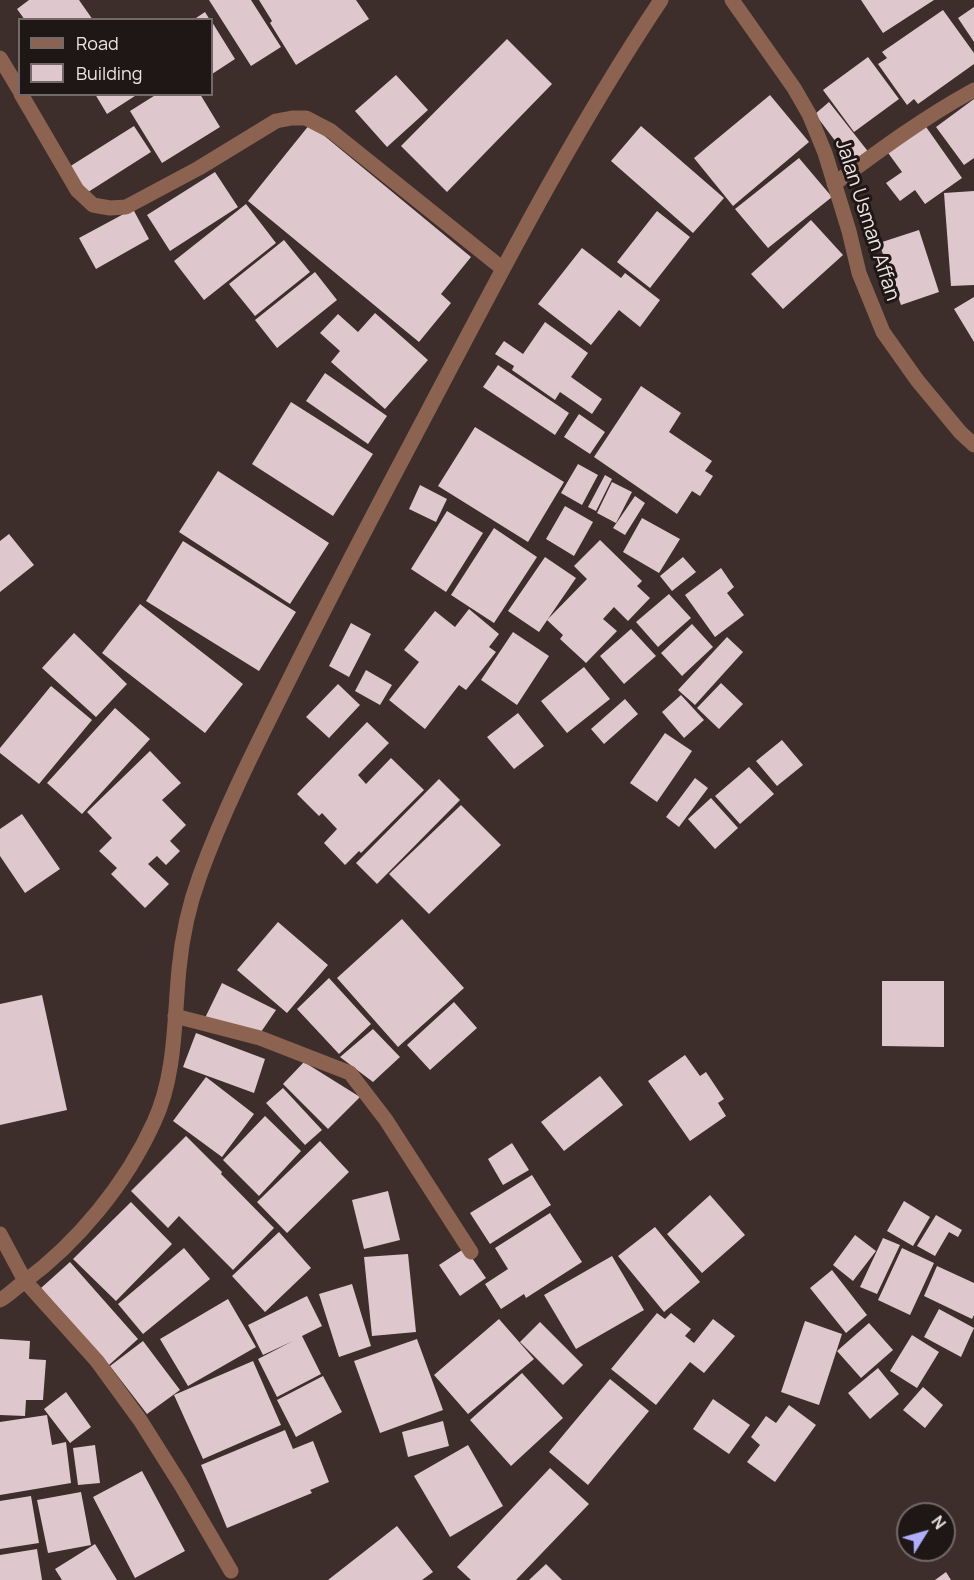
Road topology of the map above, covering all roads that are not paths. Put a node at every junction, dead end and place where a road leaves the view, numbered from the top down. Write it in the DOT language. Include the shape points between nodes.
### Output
graph roads {
  1 [pos="661,0"];
  2 [pos="732,0"];
  3 [pos="0,58"];
  4 [pos="18,90"];
  5 [pos="974,90"];
  6 [pos="22,96"];
  7 [pos="834,184"];
  8 [pos="503,269"];
  9 [pos="974,445"];
  10 [pos="175,1016"];
  11 [pos="0,1234"];
  12 [pos="471,1252"];
  13 [pos="25,1281"];
  14 [pos="0,1300"];
  15 [pos="231,1571"];
  1 -- 8 [label="street" via="609,79"];
  2 -- 7 [label="street, Jalan Usman Affan" via="809,114"];
  3 -- 4 [label="street"];
  5 -- 7 [label="street" via="902,133"];
  6 -- 8 [label="street" via="77,190 93,205 126,207 276,121 306,118 331,131"];
  7 -- 9 [label="street, Jalan Usman Affan" via="859,273 883,332 917,380"];
  8 -- 10 [label="street" via="327,603 234,791 187,917"];
  10 -- 12 [label="street" via="260,1038 350,1073 386,1120"];
  10 -- 13 [label="street" via="174,1044 162,1099 142,1144 94,1217 61,1252"];
  11 -- 13 [label="street"];
  13 -- 14 [label="street"];
  13 -- 15 [label="street" via="97,1361 140,1420"];
}
